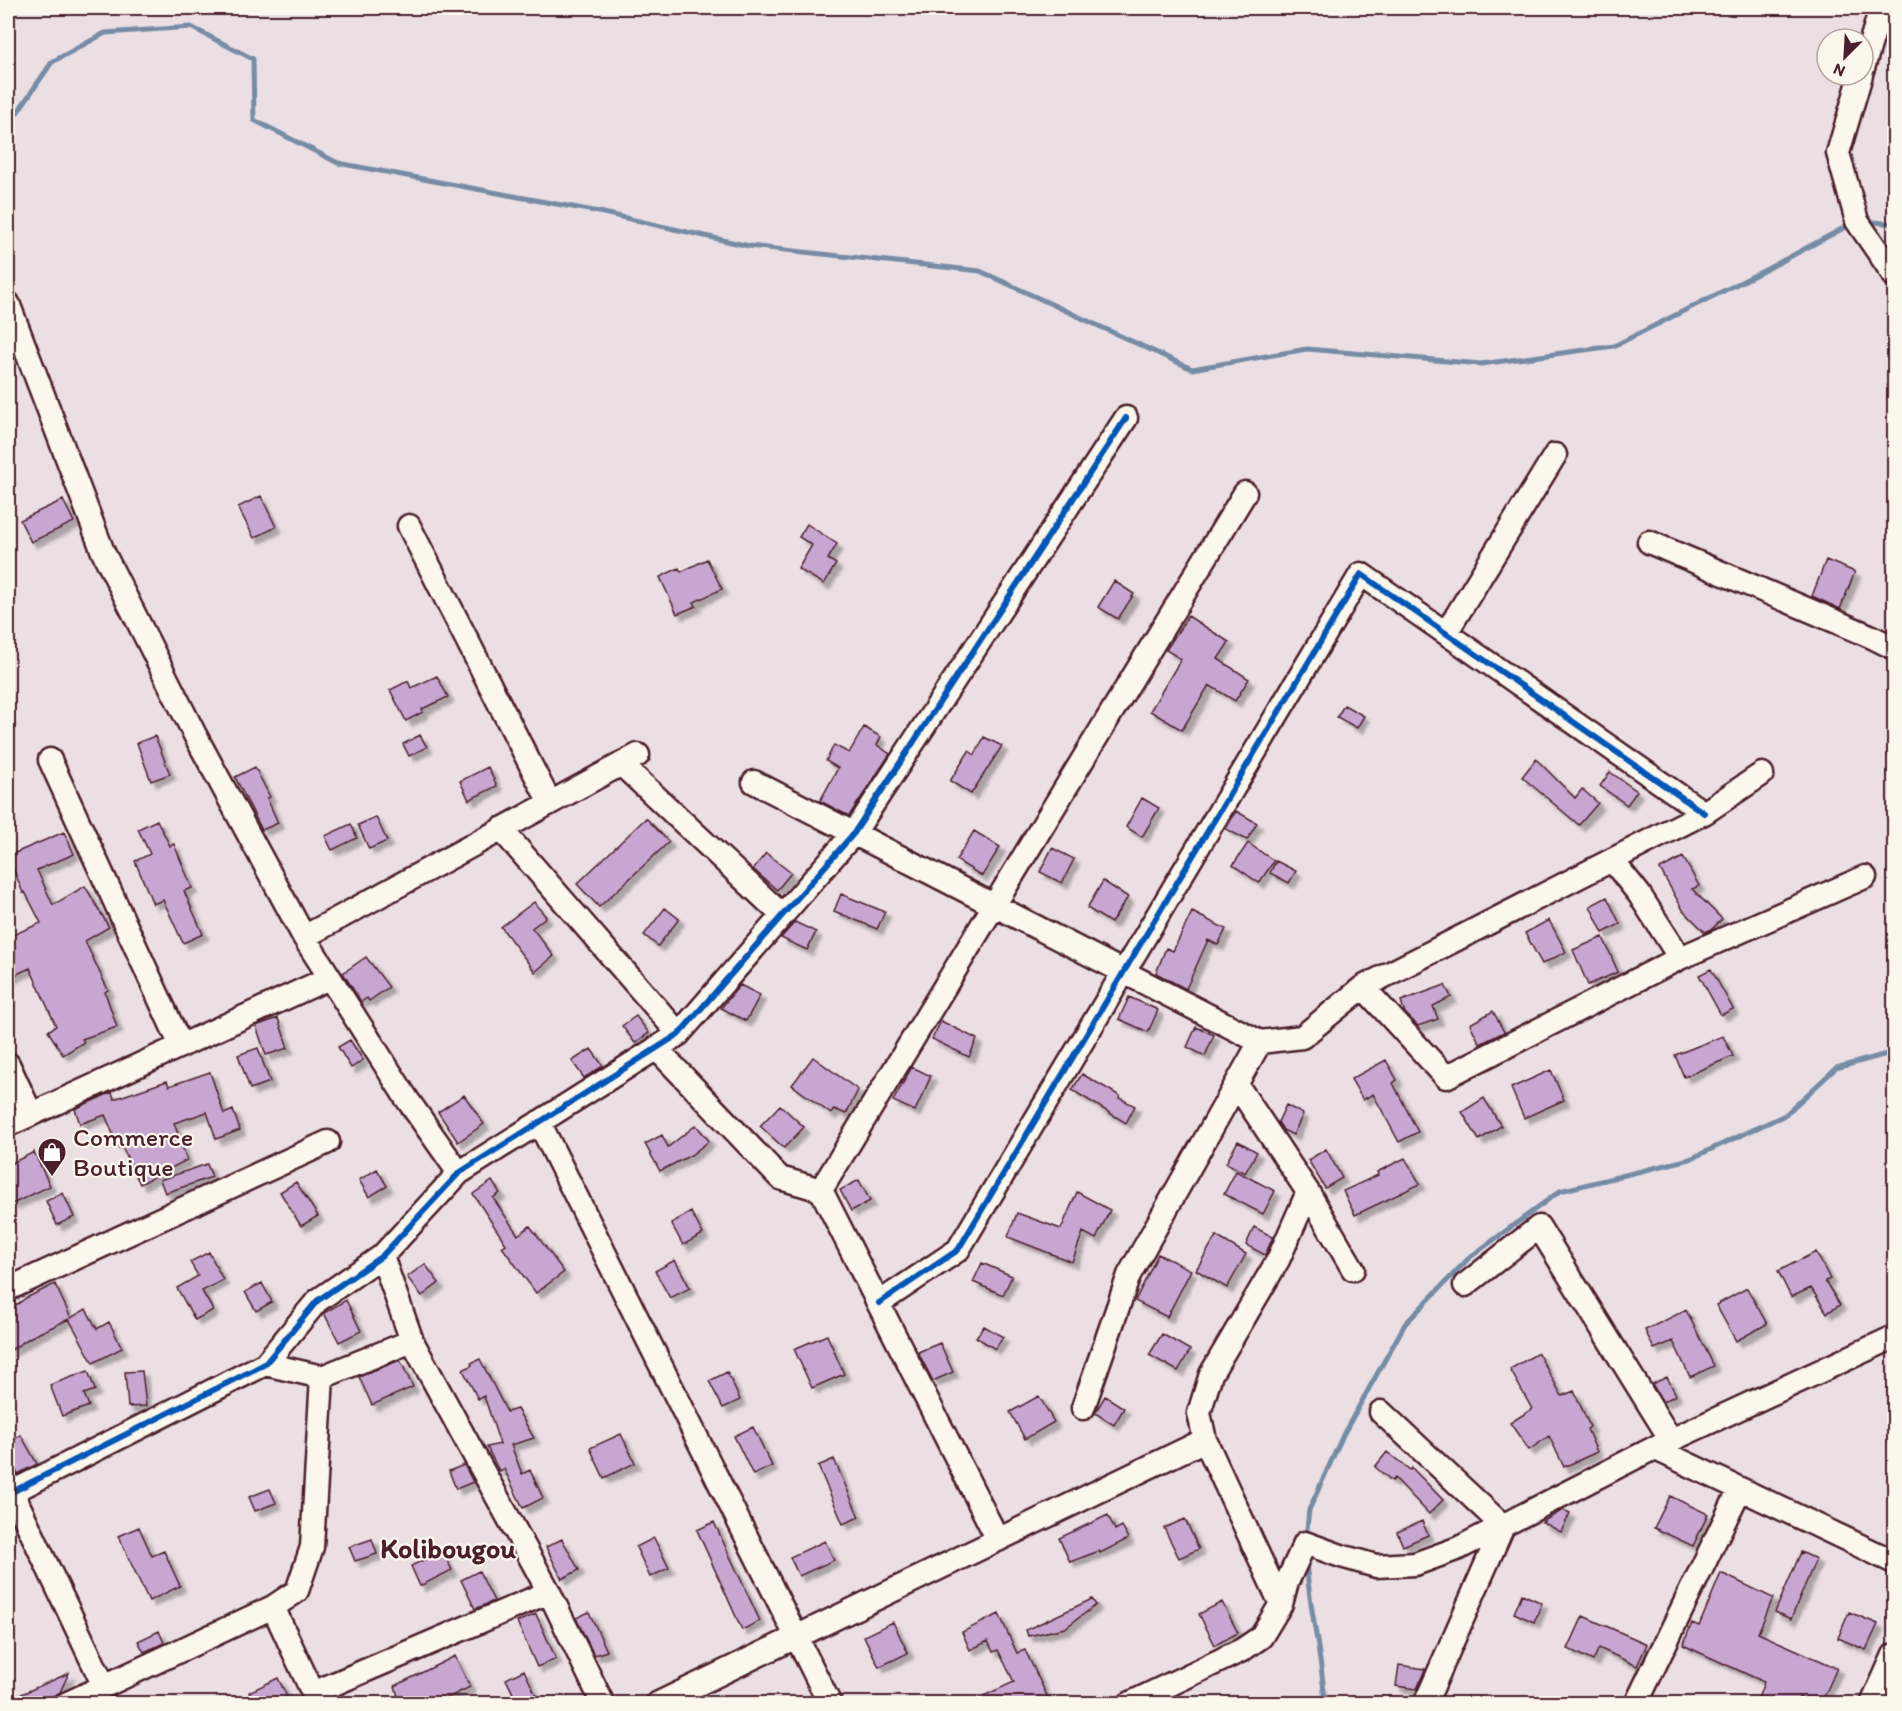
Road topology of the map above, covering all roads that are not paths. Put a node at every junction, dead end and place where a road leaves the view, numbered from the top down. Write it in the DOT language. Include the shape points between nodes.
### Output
graph roads {
  1 [pos="1881,8"];
  2 [pos="1875,28"];
  3 [pos="1857,87"];
  4 [pos="1894,275"];
  5 [pos="8,303"];
  6 [pos="1126,418"];
  7 [pos="1555,455"];
  8 [pos="1245,493"];
  9 [pos="409,526"];
  10 [pos="1649,543"];
  11 [pos="1446,633"];
  12 [pos="1894,648"];
  13 [pos="50,760"];
  14 [pos="1762,774"];
  15 [pos="754,782"];
  16 [pos="550,803"];
  17 [pos="1704,813"];
  18 [pos="501,830"];
  19 [pos="854,834"];
  20 [pos="1612,860"];
  21 [pos="1865,877"];
  22 [pos="994,906"];
  23 [pos="782,915"];
  24 [pos="304,937"];
  25 [pos="1680,958"];
  26 [pos="1123,972"];
  27 [pos="330,978"];
  28 [pos="1363,987"];
  29 [pos="679,1034"];
  30 [pos="1260,1042"];
  31 [pos="181,1046"];
  32 [pos="656,1048"];
  33 [pos="8,1064"];
  34 [pos="1237,1085"];
  35 [pos="31,1114"];
  36 [pos="539,1122"];
  37 [pos="8,1125"];
  38 [pos="328,1142"];
  39 [pos="459,1173"];
  40 [pos="821,1190"];
  41 [pos="1308,1192"];
  42 [pos="382,1256"];
  43 [pos="1353,1269"];
  44 [pos="1464,1285"];
  45 [pos="8,1289"];
  46 [pos="879,1303"];
  47 [pos="1894,1337"];
  48 [pos="412,1341"];
  49 [pos="265,1364"];
  50 [pos="322,1377"];
  51 [pos="1083,1408"];
  52 [pos="1381,1412"];
  53 [pos="1205,1440"];
  54 [pos="1662,1444"];
  55 [pos="1740,1489"];
  56 [pos="9,1490"];
  57 [pos="1503,1526"];
  58 [pos="998,1540"];
  59 [pos="1894,1563"];
  60 [pos="549,1592"];
  61 [pos="1281,1604"];
  62 [pos="273,1607"];
  63 [pos="796,1637"];
  64 [pos="1894,1654"];
  65 [pos="104,1686"];
  66 [pos="315,1698"];
  67 [pos="66,1704"];
  68 [pos="603,1704"];
  69 [pos="657,1704"];
  70 [pos="830,1704"];
  71 [pos="1129,1704"];
  72 [pos="1425,1704"];
  73 [pos="1636,1704"];
  74 [pos="1872,1704"];
  1 -- 2 [label="street"];
  3 -- 4 [label="street" via="1838,153 1857,221"];
  5 -- 24 [label="street" via="103,552 195,735"];
  6 -- 19 [label="street"];
  7 -- 11 [label="street"];
  8 -- 22 [label="street"];
  9 -- 16 [label="street"];
  10 -- 12 [label="street"];
  11 -- 17 [label="street"];
  11 -- 26 [label="street" via="1360,574"];
  13 -- 31 [label="street"];
  14 -- 17 [label="street"];
  15 -- 19 [label="street"];
  16 -- 18 [label="street"];
  16 -- 23 [label="street" via="630,759"];
  17 -- 20 [label="street"];
  18 -- 24 [label="street"];
  18 -- 29 [label="street"];
  19 -- 22 [label="street"];
  19 -- 23 [label="street"];
  20 -- 25 [label="street"];
  20 -- 28 [label="street"];
  21 -- 25 [label="street"];
  22 -- 26 [label="street"];
  22 -- 40 [label="street"];
  23 -- 29 [label="street"];
  24 -- 27 [label="street"];
  25 -- 28 [label="street" via="1446,1077"];
  26 -- 30 [label="street"];
  26 -- 46 [label="street" via="958,1250"];
  27 -- 31 [label="street"];
  27 -- 39 [label="street"];
  28 -- 30 [label="street" via="1302,1037"];
  29 -- 32 [label="street"];
  30 -- 34 [label="street"];
  31 -- 35 [label="street"];
  32 -- 36 [label="street"];
  32 -- 40 [label="street" via="780,1178"];
  33 -- 35 [label="street"];
  34 -- 41 [label="street"];
  34 -- 51 [label="street" via="1129,1275"];
  35 -- 37 [label="street"];
  36 -- 39 [label="street"];
  36 -- 63 [label="street"];
  38 -- 45 [label="street"];
  39 -- 42 [label="street"];
  40 -- 46 [label="street"];
  41 -- 43 [label="street"];
  41 -- 53 [label="street" via="1278,1260 1211,1374 1199,1413"];
  42 -- 48 [label="street"];
  42 -- 49 [label="street" via="317,1301"];
  44 -- 54 [label="street" via="1539,1227"];
  46 -- 58 [label="street"];
  47 -- 54 [label="street"];
  48 -- 50 [label="street"];
  48 -- 60 [label="street"];
  49 -- 50 [label="street"];
  49 -- 56 [label="street"];
  50 -- 62 [label="street" via="312,1547 297,1591"];
  52 -- 57 [label="street"];
  53 -- 58 [label="street"];
  53 -- 61 [label="street"];
  54 -- 55 [label="street"];
  54 -- 57 [label="street"];
  55 -- 59 [label="street"];
  55 -- 73 [label="street"];
  56 -- 65 [label="street"];
  57 -- 61 [label="street" via="1415,1564 1376,1566 1305,1543"];
  57 -- 72 [label="street"];
  58 -- 63 [label="street"];
  60 -- 66 [label="street"];
  60 -- 68 [label="street"];
  61 -- 71 [label="street" via="1261,1637 1242,1650"];
  62 -- 65 [label="street"];
  62 -- 66 [label="street"];
  63 -- 69 [label="street"];
  63 -- 70 [label="street"];
  64 -- 74 [label="street"];
  65 -- 67 [label="street"];
}
